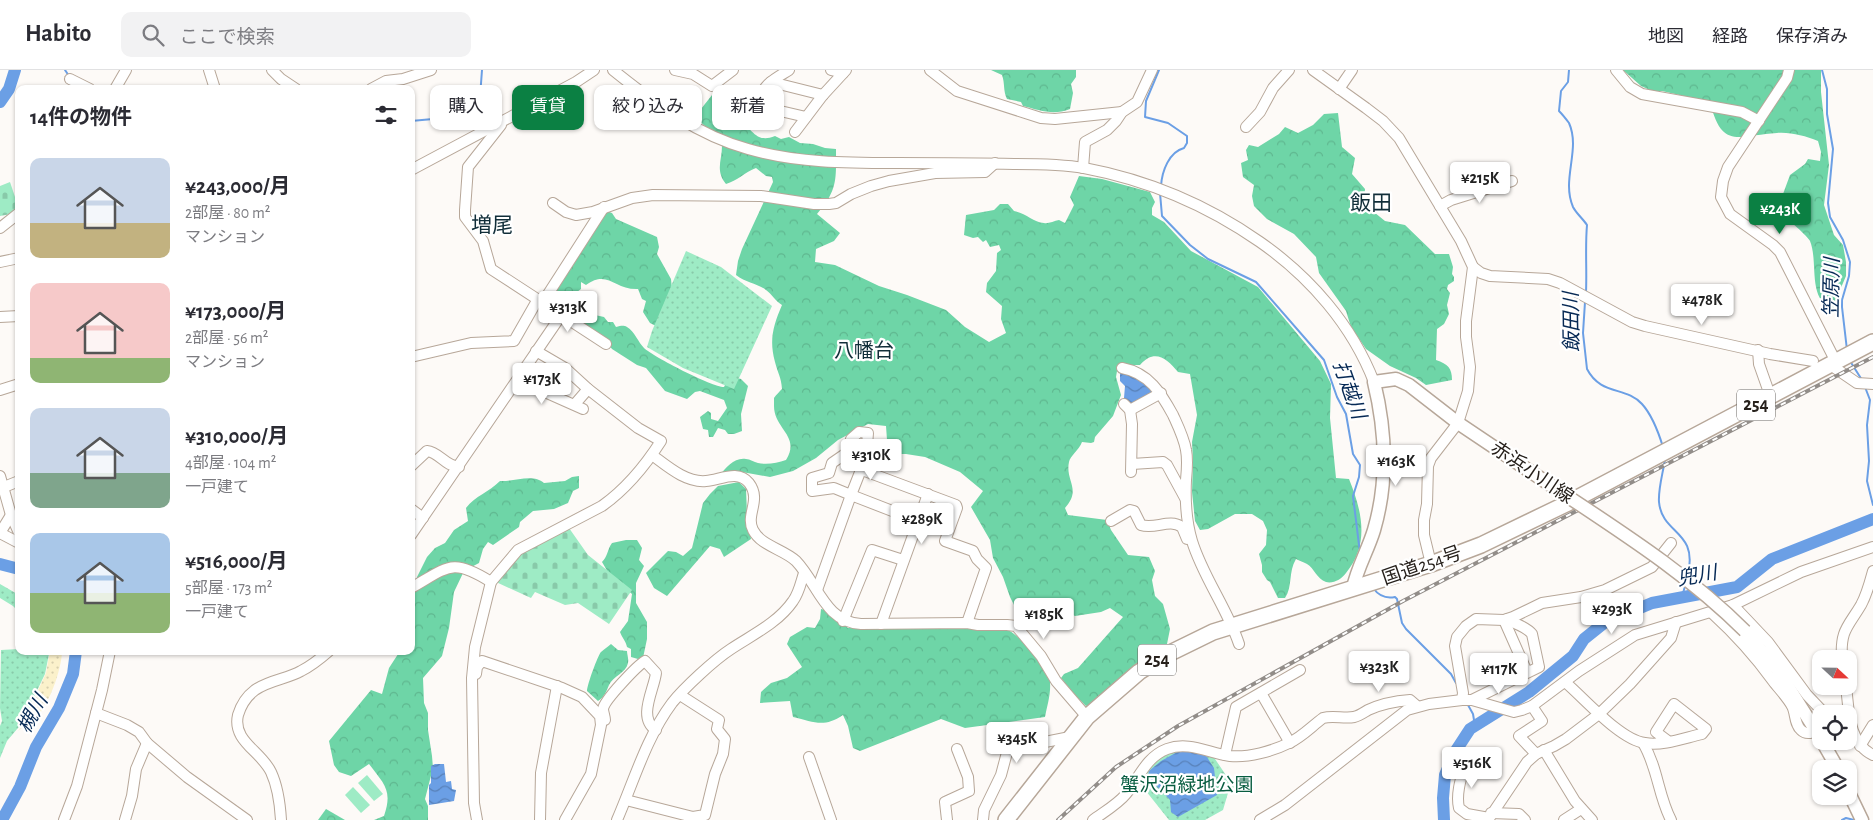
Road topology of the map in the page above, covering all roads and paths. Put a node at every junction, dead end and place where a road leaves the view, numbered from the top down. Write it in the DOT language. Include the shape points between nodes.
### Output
graph roads {
  1 [pos="126,70"];
  2 [pos="209,70"];
  3 [pos="272,70"];
  4 [pos="430,70"];
  5 [pos="594,70"];
  6 [pos="613,70"];
  7 [pos="675,70"];
  8 [pos="733,70"];
  9 [pos="789,70"];
  10 [pos="831,70"];
  11 [pos="930,70"];
  12 [pos="1152,70"];
  13 [pos="1289,70"];
  14 [pos="1313,70"];
  15 [pos="1352,70"];
  16 [pos="1616,70"];
  17 [pos="1789,70"];
  18 [pos="844,72"];
  19 [pos="70,79"];
  20 [pos="771,82"];
  21 [pos="82,85"];
  22 [pos="117,85"];
  23 [pos="214,85"];
  24 [pos="290,85"];
  25 [pos="378,85"];
  26 [pos="1339,89"];
  27 [pos="823,96"];
  28 [pos="1122,112"];
  29 [pos="806,117"];
  30 [pos="502,120"];
  31 [pos="1759,121"];
  32 [pos="1246,127"];
  33 [pos="484,130"];
  34 [pos="497,130"];
  35 [pos="795,132"];
  36 [pos="960,167"];
  37 [pos="415,168"];
  38 [pos="1083,168"];
  39 [pos="1512,181"];
  40 [pos="553,203"];
  41 [pos="604,206"];
  42 [pos="1440,206"];
  43 [pos="15,216"];
  44 [pos="0,228"];
  45 [pos="15,259"];
  46 [pos="0,262"];
  47 [pos="1473,267"];
  48 [pos="540,300"];
  49 [pos="562,314"];
  50 [pos="15,316"];
  51 [pos="0,318"];
  52 [pos="1873,342"];
  53 [pos="606,344"];
  54 [pos="1758,350"];
  55 [pos="536,351"];
  56 [pos="415,356"];
  57 [pos="1842,360"];
  58 [pos="1813,361"];
  59 [pos="1122,368"];
  60 [pos="521,373"];
  61 [pos="1374,382"];
  62 [pos="1866,383"];
  63 [pos="15,389"];
  64 [pos="588,389"];
  65 [pos="0,390"];
  66 [pos="1161,393"];
  67 [pos="1771,398"];
  68 [pos="1458,423"];
  69 [pos="652,454"];
  70 [pos="415,462"];
  71 [pos="1187,466"];
  72 [pos="459,467"];
  73 [pos="1170,468"];
  74 [pos="862,470"];
  75 [pos="0,476"];
  76 [pos="15,483"];
  77 [pos="4,487"];
  78 [pos="928,494"];
  79 [pos="851,495"];
  80 [pos="1186,499"];
  81 [pos="415,512"];
  82 [pos="11,515"];
  83 [pos="423,518"];
  84 [pos="918,521"];
  85 [pos="1111,521"];
  86 [pos="15,524"];
  87 [pos="415,529"];
  88 [pos="0,533"];
  89 [pos="15,541"];
  90 [pos="1192,541"];
  91 [pos="1671,543"];
  92 [pos="1872,551"];
  93 [pos="903,560"];
  94 [pos="1431,564"];
  95 [pos="1873,571"];
  96 [pos="804,572"];
  97 [pos="491,582"];
  98 [pos="1364,585"];
  99 [pos="415,586"];
  100 [pos="817,590"];
  101 [pos="1733,605"];
  102 [pos="1712,612"];
  103 [pos="1505,620"];
  104 [pos="843,621"];
  105 [pos="1676,622"];
  106 [pos="966,623"];
  107 [pos="881,624"];
  108 [pos="1233,626"];
  109 [pos="1239,644"];
  110 [pos="1842,650"];
  111 [pos="109,655"];
  112 [pos="324,655"];
  113 [pos="1300,670"];
  114 [pos="1528,672"];
  115 [pos="472,678"];
  116 [pos="1565,682"];
  117 [pos="557,686"];
  118 [pos="1261,693"];
  119 [pos="680,695"];
  120 [pos="1847,695"];
  121 [pos="1472,701"];
  122 [pos="1816,705"];
  123 [pos="1417,706"];
  124 [pos="1532,706"];
  125 [pos="96,713"];
  126 [pos="1599,714"];
  127 [pos="1087,716"];
  128 [pos="1812,723"];
  129 [pos="1873,725"];
  130 [pos="656,730"];
  131 [pos="1812,734"];
  132 [pos="1070,737"];
  133 [pos="1668,741"];
  134 [pos="148,743"];
  135 [pos="1290,743"];
  136 [pos="1643,743"];
  137 [pos="1860,746"];
  138 [pos="957,748"];
  139 [pos="1540,752"];
  140 [pos="1468,753"];
  141 [pos="1225,755"];
  142 [pos="1873,755"];
  143 [pos="809,757"];
  144 [pos="626,800"];
  145 [pos="1855,805"];
  146 [pos="1581,809"];
  147 [pos="1489,817"];
  148 [pos="64,820"];
  149 [pos="125,820"];
  150 [pos="247,820"];
  151 [pos="281,820"];
  152 [pos="477,820"];
  153 [pos="540,820"];
  154 [pos="565,820"];
  155 [pos="570,820"];
  156 [pos="617,820"];
  157 [pos="830,820"];
  158 [pos="947,820"];
  159 [pos="983,820"];
  160 [pos="1006,820"];
  161 [pos="1093,820"];
  162 [pos="1260,820"];
  163 [pos="1525,820"];
  164 [pos="1564,820"];
  165 [pos="1592,820"];
  166 [pos="1671,820"];
  167 [pos="1862,820"];
  1 -- 22 [label="street"];
  2 -- 23 [label="street"];
  3 -- 24 [label="street"];
  4 -- 25 [label="street"];
  5 -- 30 [label="street"];
  6 -- 36 [label="street" via="651,101 685,122 747,149 820,162"];
  7 -- 8 [label="street" via="693,74 712,86"];
  9 -- 20 [label="street"];
  10 -- 18 [label="street"];
  11 -- 28 [label="street" via="957,91 1041,118"];
  12 -- 28 [label="street" via="1136,102"];
  13 -- 32 [label="street"];
  14 -- 26 [label="street"];
  15 -- 26 [label="street"];
  16 -- 31 [label="street" via="1630,87 1642,94 1742,112"];
  17 -- 31 [label="street"];
  18 -- 27 [label="street"];
  19 -- 21 [label="street"];
  20 -- 27 [label="street"];
  20 -- 29 [label="street" via="762,94 776,110"];
  26 -- 42 [label="street" via="1395,134"];
  27 -- 29 [label="street"];
  28 -- 38 [label="street" via="1107,130 1085,142"];
  29 -- 35 [label="street"];
  31 -- 57 [label="street" via="1724,174 1722,197 1730,214 1780,252"];
  33 -- 37 [label="street"];
  34 -- 48 [label="street" via="468,167 465,216 483,241 491,269"];
  36 -- 38 [label="street" via="995,163"];
  36 -- 41 [label="street" via="871,186 829,204 761,196 653,194"];
  38 -- 61 [label="street" via="1157,187 1178,196 1220,217 1276,254 1322,296 1340,319"];
  39 -- 42 [label="street"];
  40 -- 41 [label="street" via="566,212 576,214"];
  41 -- 48 [label="street"];
  42 -- 47 [label="street"];
  43 -- 44 [label="street"];
  45 -- 46 [label="street"];
  47 -- 54 [label="street" via="1490,276 1548,279 1585,295 1632,322"];
  47 -- 68 [label="street" via="1466,321 1471,379"];
  48 -- 49 [label="street"];
  48 -- 56 [label="street" via="514,341 471,343"];
  49 -- 53 [label="street"];
  49 -- 55 [label="street"];
  50 -- 51 [label="street"];
  52 -- 57 [label="highway, 国道254号 / 254"];
  54 -- 58 [label="street"];
  54 -- 67 [label="street" via="1759,364"];
  55 -- 60 [label="street"];
  55 -- 64 [label="street" via="565,368"];
  57 -- 62 [label="street"];
  57 -- 67 [label="highway, 国道254号 / 254"];
  59 -- 66 [label="street" via="1141,375"];
  60 -- 64 [label="street" via="552,396 579,406"];
  60 -- 72 [label="street"];
  61 -- 68 [label="main road, 赤浜小川線" via="1403,381"];
  61 -- 98 [label="main road" via="1382,428 1383,484"];
  63 -- 65 [label="street"];
  64 -- 69 [label="street" via="638,428 661,441"];
  66 -- 71 [label="street" via="1182,434"];
  66 -- 73 [label="street" via="1127,407 1132,424 1132,468 1163,462"];
  67 -- 94 [label="highway, 国道254号 / 254" via="1510,533"];
  68 -- 94 [label="street" via="1428,466 1424,535"];
  68 -- 128 [label="main road, 赤浜小川線, bridge" via="1677,571 1720,606 1777,669"];
  69 -- 96 [label="street" via="694,480 743,477 754,494 750,521 753,532 796,562"];
  69 -- 97 [label="street" via="614,497 518,550"];
  70 -- 72 [label="street" via="427,451 450,466"];
  71 -- 73 [label="street"];
  71 -- 80 [label="street"];
  72 -- 83 [label="street"];
  73 -- 80 [label="street"];
  74 -- 78 [label="street"];
  74 -- 79 [label="street"];
  74 -- 79 [label="street" via="868,433 858,432 851,439 848,452 832,463 828,472 812,478 812,491 834,488"];
  75 -- 77 [label="street"];
  76 -- 77 [label="street"];
  77 -- 82 [label="street"];
  78 -- 84 [label="street"];
  78 -- 106 [label="street" via="956,505 946,542 973,551 986,568"];
  79 -- 84 [label="street"];
  79 -- 100 [label="street"];
  80 -- 90 [label="street"];
  81 -- 83 [label="street"];
  82 -- 86 [label="street"];
  82 -- 88 [label="street"];
  83 -- 87 [label="street"];
  84 -- 93 [label="street"];
  85 -- 90 [label="street" via="1134,510 1141,525 1151,527 1173,523 1182,527 1186,537"];
  88 -- 89 [label="street"];
  90 -- 108 [label="street"];
  91 -- 103 [label="street" via="1652,568 1614,586 1581,597 1542,603"];
  92 -- 101 [label="street" via="1801,572"];
  93 -- 104 [label="street" via="872,550"];
  93 -- 107 [label="street"];
  94 -- 98 [label="highway, 国道254号 / 254"];
  95 -- 110 [label="street" via="1862,604 1846,626"];
  96 -- 100 [label="street"];
  96 -- 119 [label="street" via="794,600 787,608 765,628 730,650"];
  97 -- 99 [label="street" via="462,566 444,569"];
  97 -- 115 [label="street" via="475,647"];
  98 -- 108 [label="highway, 国道254号 / 254"];
  100 -- 104 [label="street" via="827,607"];
  101 -- 102 [label="street"];
  101 -- 122 [label="street" via="1768,642"];
  102 -- 105 [label="street"];
  102 -- 131 [label="street" via="1754,655 1792,705 1800,730"];
  103 -- 114 [label="street"];
  103 -- 114 [label="street" via="1528,629 1532,634 1539,667"];
  103 -- 121 [label="street" via="1476,619 1457,636 1455,653 1463,693"];
  104 -- 107 [label="street"];
  105 -- 116 [label="street" via="1634,635"];
  105 -- 126 [label="street" via="1671,638"];
  106 -- 107 [label="street"];
  106 -- 127 [label="street" via="1016,626 1042,656 1056,681"];
  108 -- 109 [label="street"];
  108 -- 127 [label="highway, 国道254号 / 254" via="1166,655 1133,677"];
  111 -- 125 [label="street"];
  112 -- 151 [label="street" via="302,671 260,686 246,698 240,710 239,731 242,739 270,770 277,786"];
  113 -- 118 [label="street"];
  114 -- 121 [label="street"];
  115 -- 117 [label="street" via="482,661"];
  115 -- 152 [label="street"];
  116 -- 124 [label="street"];
  116 -- 126 [label="street"];
  117 -- 153 [label="street" via="542,767"];
  117 -- 154 [label="street" via="587,701 600,716 601,725 591,774"];
  118 -- 135 [label="street"];
  118 -- 141 [label="street" via="1236,707"];
  119 -- 130 [label="street"];
  119 -- 144 [label="street" via="719,720 717,729 725,739 705,815 693,817"];
  120 -- 137 [label="street" via="1853,734"];
  121 -- 123 [label="street"];
  121 -- 124 [label="street" via="1518,712"];
  123 -- 135 [label="street" via="1410,700 1402,701 1384,704 1356,717 1323,718"];
  123 -- 162 [label="street" via="1397,717 1285,805"];
  124 -- 139 [label="street" via="1542,721 1520,736"];
  125 -- 134 [label="street" via="127,725"];
  125 -- 148 [label="street" via="77,786"];
  126 -- 136 [label="street" via="1618,730"];
  126 -- 139 [label="street"];
  127 -- 132 [label="highway, 国道254号 / 254"];
  129 -- 137 [label="street"];
  130 -- 144 [label="street"];
  130 -- 155 [label="street" via="649,723 648,716 656,674 643,661 605,703 606,724 595,776"];
  132 -- 159 [label="street" via="1009,745"];
  132 -- 160 [label="highway, 国道254号 / 254"];
  133 -- 133 [label="street" via="1656,732 1674,704 1706,729 1702,734"];
  133 -- 136 [label="street"];
  134 -- 149 [label="street" via="136,769"];
  134 -- 150 [label="street"];
  135 -- 141 [label="street" via="1246,756"];
  136 -- 166 [label="street"];
  137 -- 142 [label="street"];
  138 -- 158 [label="street" via="968,777 969,791 946,802"];
  139 -- 146 [label="street"];
  139 -- 147 [label="street" via="1527,762"];
  140 -- 147 [label="street" via="1458,792 1459,808 1467,814"];
  141 -- 161 [label="street" via="1190,746 1178,746 1159,753 1146,765 1126,794"];
  143 -- 157 [label="street"];
  144 -- 156 [label="street"];
  145 -- 167 [label="main road"];
  146 -- 164 [label="street"];
  146 -- 165 [label="street"];
  147 -- 163 [label="street" via="1519,814"];
}
